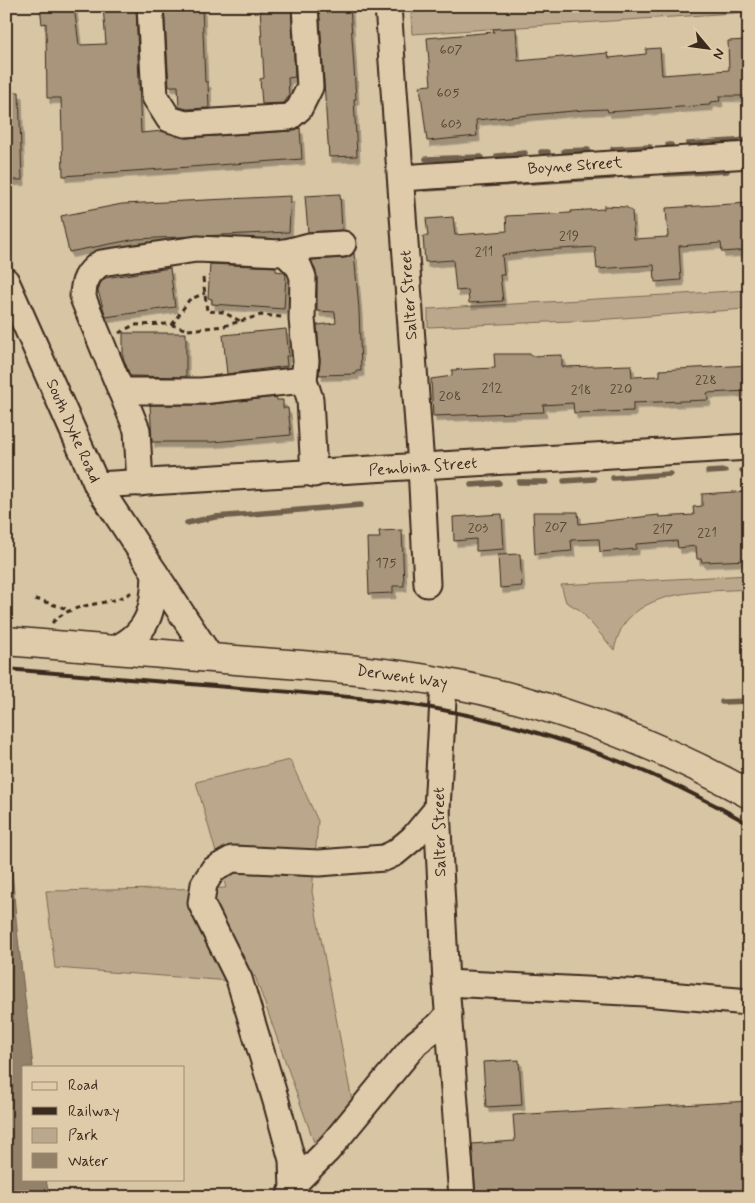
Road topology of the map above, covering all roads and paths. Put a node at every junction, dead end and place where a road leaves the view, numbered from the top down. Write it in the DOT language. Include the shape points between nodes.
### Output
graph roads {
  1 [pos="150,6"];
  2 [pos="305,6"];
  3 [pos="388,6"];
  4 [pos="749,155"];
  5 [pos="401,178"];
  6 [pos="343,244"];
  7 [pos="284,252"];
  8 [pos="204,278"];
  9 [pos="6,281"];
  10 [pos="205,293"];
  11 [pos="302,318"];
  12 [pos="240,321"];
  13 [pos="172,325"];
  14 [pos="101,343"];
  15 [pos="304,380"];
  16 [pos="121,391"];
  17 [pos="749,447"];
  18 [pos="421,466"];
  19 [pos="314,474"];
  20 [pos="140,483"];
  21 [pos="97,485"];
  22 [pos="155,573"];
  23 [pos="427,584"];
  24 [pos="137,589"];
  25 [pos="35,599"];
  26 [pos="69,609"];
  27 [pos="42,635"];
  28 [pos="6,641"];
  29 [pos="112,650"];
  30 [pos="211,658"];
  31 [pos="444,682"];
  32 [pos="749,794"];
  33 [pos="437,809"];
  34 [pos="446,983"];
  35 [pos="749,1002"];
  36 [pos="449,1014"];
  37 [pos="290,1193"];
  38 [pos="462,1197"];
  1 -- 2 [label="street" via="155,97 169,119 185,124 290,117 299,109 310,88"];
  3 -- 5 [label="street, Salter Street"];
  4 -- 5 [label="street, Boyne Street"];
  5 -- 18 [label="street, Salter Street"];
  6 -- 7 [label="street" via="309,246"];
  7 -- 11 [label="street" via="299,266 303,277"];
  7 -- 14 [label="street" via="198,249 101,264 90,271 83,284 83,298"];
  8 -- 10 [label="path"];
  9 -- 21 [label="street, South Dyke Road"];
  10 -- 12 [label="path" via="207,311 222,312"];
  10 -- 13 [label="path" via="189,300"];
  11 -- 12 [label="path" via="261,315"];
  11 -- 15 [label="street" via="306,361"];
  12 -- 13 [label="path" via="188,330"];
  13 -- 14 [label="path" via="134,325"];
  14 -- 16 [label="street"];
  15 -- 16 [label="street" via="202,391"];
  15 -- 19 [label="street" via="310,399"];
  16 -- 20 [label="street" via="137,430"];
  17 -- 18 [label="street, Pembina Street"];
  18 -- 19 [label="street, Pembina Street"];
  18 -- 23 [label="street, Salter Street"];
  19 -- 20 [label="street, Pembina Street"];
  20 -- 21 [label="street, Pembina Street"];
  21 -- 22 [label="street, South Dyke Road"];
  22 -- 29 [label="street" via="153,601 146,622 136,636"];
  22 -- 30 [label="street, South Dyke Road"];
  24 -- 26 [label="path" via="122,599"];
  25 -- 26 [label="path" via="53,607"];
  26 -- 27 [label="path"];
  27 -- 28 [label="main road, Derwent Way"];
  27 -- 29 [label="main road, Derwent Way"];
  29 -- 30 [label="main road, Derwent Way"];
  30 -- 31 [label="main road, Derwent Way" via="379,672"];
  31 -- 32 [label="main road, Derwent Way" via="584,719 669,754"];
  31 -- 33 [label="street, Salter Street"];
  33 -- 34 [label="street, Salter Street"];
  33 -- 37 [label="street" via="413,838 384,858 319,863 232,859 213,870 204,884 201,903 239,979 276,1101 292,1160"];
  34 -- 35 [label="street"];
  34 -- 36 [label="street, Salter Street"];
  36 -- 37 [label="street" via="416,1043"];
  36 -- 38 [label="street, Salter Street"];
}
